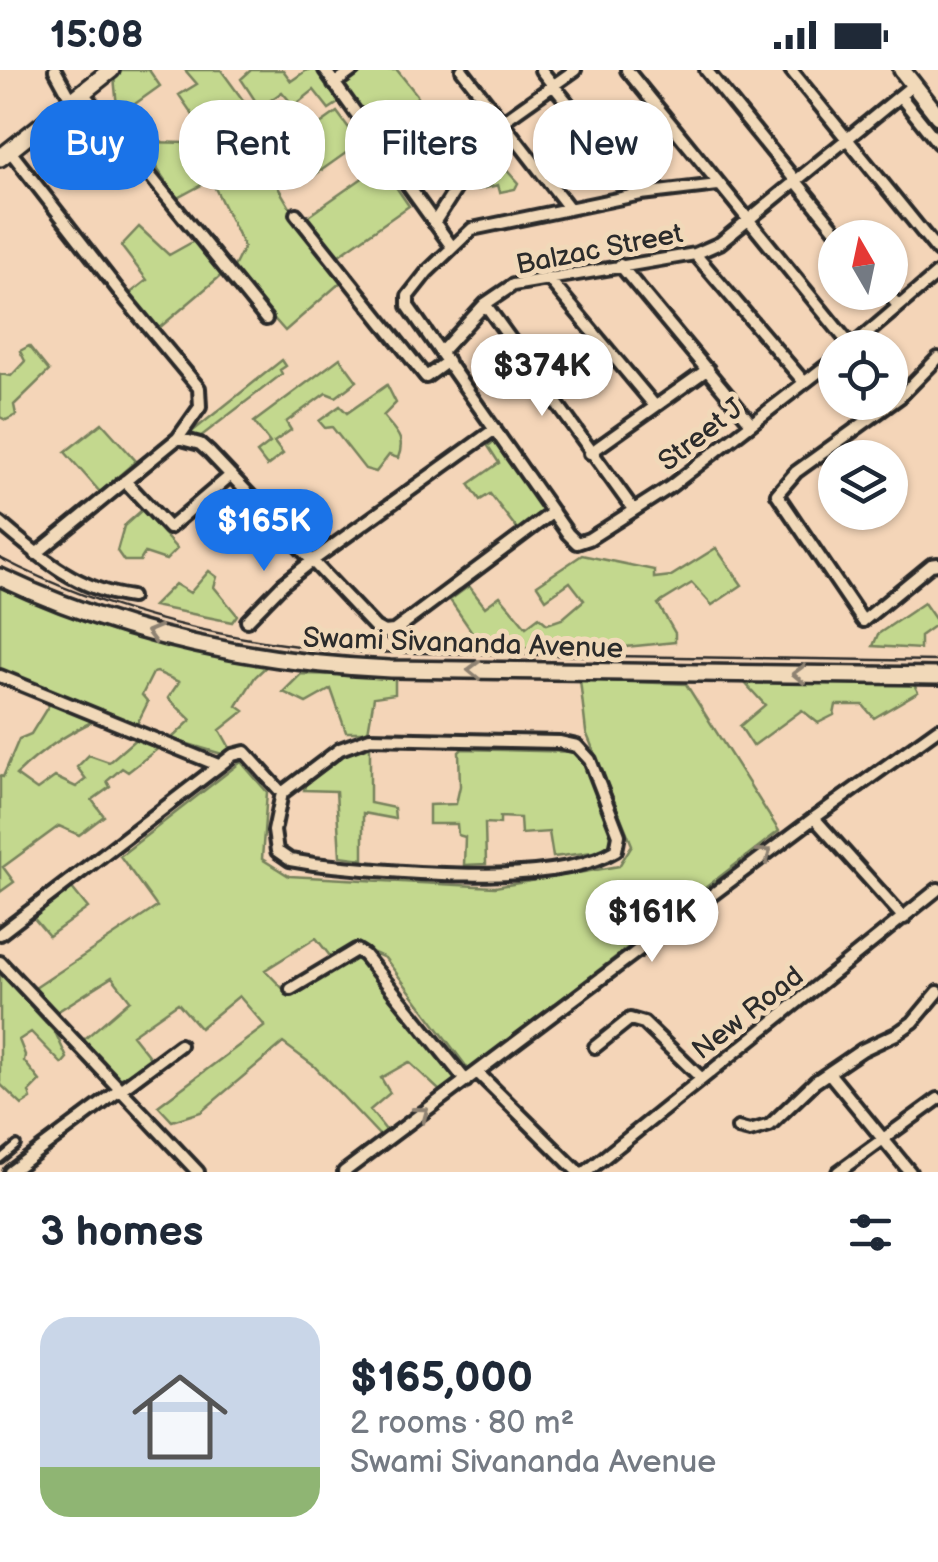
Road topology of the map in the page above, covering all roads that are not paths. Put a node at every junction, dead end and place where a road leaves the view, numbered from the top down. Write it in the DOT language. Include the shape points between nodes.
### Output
graph roads {
  1 [pos="56,70"];
  2 [pos="111,70"];
  3 [pos="325,70"];
  4 [pos="352,70"];
  5 [pos="462,70"];
  6 [pos="541,70"];
  7 [pos="574,70"];
  8 [pos="627,70"];
  9 [pos="706,70"];
  10 [pos="791,70"];
  11 [pos="902,70"];
  12 [pos="334,84"];
  13 [pos="554,85"];
  14 [pos="907,90"];
  15 [pos="77,97"];
  16 [pos="486,100"];
  17 [pos="513,114"];
  18 [pos="938,116"];
  19 [pos="513,134"];
  20 [pos="846,140"];
  21 [pos="938,142"];
  22 [pos="5,154"];
  23 [pos="796,181"];
  24 [pos="718,185"];
  25 [pos="454,190"];
  26 [pos="641,194"];
  27 [pos="569,208"];
  28 [pos="296,214"];
  29 [pos="749,220"];
  30 [pos="827,220"];
  31 [pos="434,223"];
  32 [pos="452,247"];
  33 [pos="938,251"];
  34 [pos="695,254"];
  35 [pos="620,265"];
  36 [pos="938,272"];
  37 [pos="548,278"];
  38 [pos="908,298"];
  39 [pos="485,304"];
  40 [pos="893,310"];
  41 [pos="266,319"];
  42 [pos="836,330"];
  43 [pos="870,330"];
  44 [pos="444,357"];
  45 [pos="938,358"];
  46 [pos="708,368"];
  47 [pos="818,371"];
  48 [pos="804,382"];
  49 [pos="655,406"];
  50 [pos="751,423"];
  51 [pos="496,428"];
  52 [pos="178,438"];
  53 [pos="590,453"];
  54 [pos="231,475"];
  55 [pos="125,481"];
  56 [pos="633,509"];
  57 [pos="553,512"];
  58 [pos="0,523"];
  59 [pos="36,554"];
  60 [pos="312,561"];
  61 [pos="938,564"];
  62 [pos="0,576"];
  63 [pos="131,597"];
  64 [pos="247,621"];
  65 [pos="0,676"];
  66 [pos="938,676"];
  67 [pos="938,729"];
  68 [pos="218,766"];
  69 [pos="282,793"];
  70 [pos="814,818"];
  71 [pos="938,890"];
  72 [pos="904,918"];
  73 [pos="0,934"];
  74 [pos="0,962"];
  75 [pos="291,989"];
  76 [pos="938,992"];
  77 [pos="180,1044"];
  78 [pos="595,1048"];
  79 [pos="477,1072"];
  80 [pos="829,1073"];
  81 [pos="700,1078"];
  82 [pos="466,1081"];
  83 [pos="120,1090"];
  84 [pos="938,1099"];
  85 [pos="738,1128"];
  86 [pos="881,1141"];
  87 [pos="17,1145"];
  88 [pos="0,1159"];
  89 [pos="10,1172"];
  90 [pos="198,1172"];
  91 [pos="344,1172"];
  92 [pos="582,1172"];
  93 [pos="838,1172"];
  94 [pos="910,1172"];
  1 -- 15 [label="street"];
  2 -- 15 [label="street"];
  3 -- 12 [label="street"];
  4 -- 12 [label="street"];
  5 -- 16 [label="street"];
  6 -- 13 [label="street"];
  7 -- 13 [label="street"];
  8 -- 24 [label="street"];
  9 -- 23 [label="street"];
  10 -- 20 [label="street"];
  11 -- 14 [label="street"];
  12 -- 31 [label="street"];
  13 -- 17 [label="street"];
  13 -- 26 [label="street"];
  14 -- 18 [label="street"];
  14 -- 20 [label="street, Balzac Street"];
  14 -- 21 [label="street"];
  15 -- 22 [label="street"];
  15 -- 41 [label="street"];
  19 -- 27 [label="street"];
  20 -- 23 [label="street, Balzac Street"];
  20 -- 33 [label="street"];
  22 -- 52 [label="street" via="200,388 200,407"];
  23 -- 29 [label="street, Balzac Street"];
  23 -- 30 [label="street"];
  24 -- 26 [label="street"];
  24 -- 29 [label="street"];
  25 -- 31 [label="street"];
  26 -- 27 [label="street"];
  27 -- 32 [label="street" via="472,229"];
  28 -- 44 [label="street" via="426,377"];
  29 -- 34 [label="street, Balzac Street"];
  29 -- 42 [label="street"];
  31 -- 32 [label="street"];
  32 -- 44 [label="street" via="407,300"];
  34 -- 35 [label="street, Balzac Street"];
  34 -- 48 [label="street"];
  35 -- 37 [label="street, Balzac Street"];
  35 -- 46 [label="street"];
  36 -- 38 [label="street"];
  37 -- 39 [label="street, Balzac Street" via="513,285"];
  37 -- 49 [label="street"];
  39 -- 44 [label="street, Balzac Street"];
  39 -- 53 [label="street"];
  40 -- 43 [label="street"];
  44 -- 51 [label="street"];
  45 -- 61 [label="street" via="900,397 796,472 777,494 863,621"];
  46 -- 49 [label="street"];
  46 -- 50 [label="street"];
  47 -- 48 [label="street, Street J"];
  48 -- 50 [label="street, Street J"];
  49 -- 53 [label="street"];
  50 -- 56 [label="street, Street J"];
  51 -- 57 [label="street"];
  51 -- 60 [label="street"];
  52 -- 54 [label="street" via="200,444"];
  52 -- 55 [label="street"];
  53 -- 56 [label="street"];
  54 -- 55 [label="street" via="169,528"];
  54 -- 60 [label="street"];
  55 -- 59 [label="street"];
  56 -- 57 [label="street, Street J" via="577,543"];
  57 -- 60 [label="street" via="394,631 375,628"];
  58 -- 59 [label="street"];
  59 -- 63 [label="street" via="93,589"];
  60 -- 64 [label="street"];
  66 -- 62 [label="street, Swami Sivananda Avenue, one-way" via="313,664 178,640 45,598"];
  65 -- 68 [label="street"];
  67 -- 70 [label="street"];
  68 -- 69 [label="street" via="245,752"];
  68 -- 73 [label="street"];
  69 -- 69 [label="street" via="361,740 559,742 577,746 590,760 620,835 616,850 603,858 560,868 466,876 314,864 277,851"];
  70 -- 72 [label="street"];
  79 -- 70 [label="street, one-way"];
  71 -- 72 [label="street, New Road"];
  72 -- 81 [label="street, New Road"];
  74 -- 83 [label="street"];
  75 -- 82 [label="street" via="356,950"];
  76 -- 80 [label="street" via="896,1034"];
  77 -- 83 [label="street"];
  78 -- 81 [label="street" via="630,1019 644,1023"];
  79 -- 82 [label="street"];
  79 -- 92 [label="street"];
  80 -- 85 [label="street" via="770,1125"];
  80 -- 86 [label="street"];
  81 -- 92 [label="street, New Road"];
  91 -- 82 [label="street, one-way"];
  83 -- 89 [label="street"];
  83 -- 90 [label="street"];
  84 -- 86 [label="street"];
  86 -- 93 [label="street"];
  86 -- 94 [label="street"];
  87 -- 88 [label="lane"];
}
